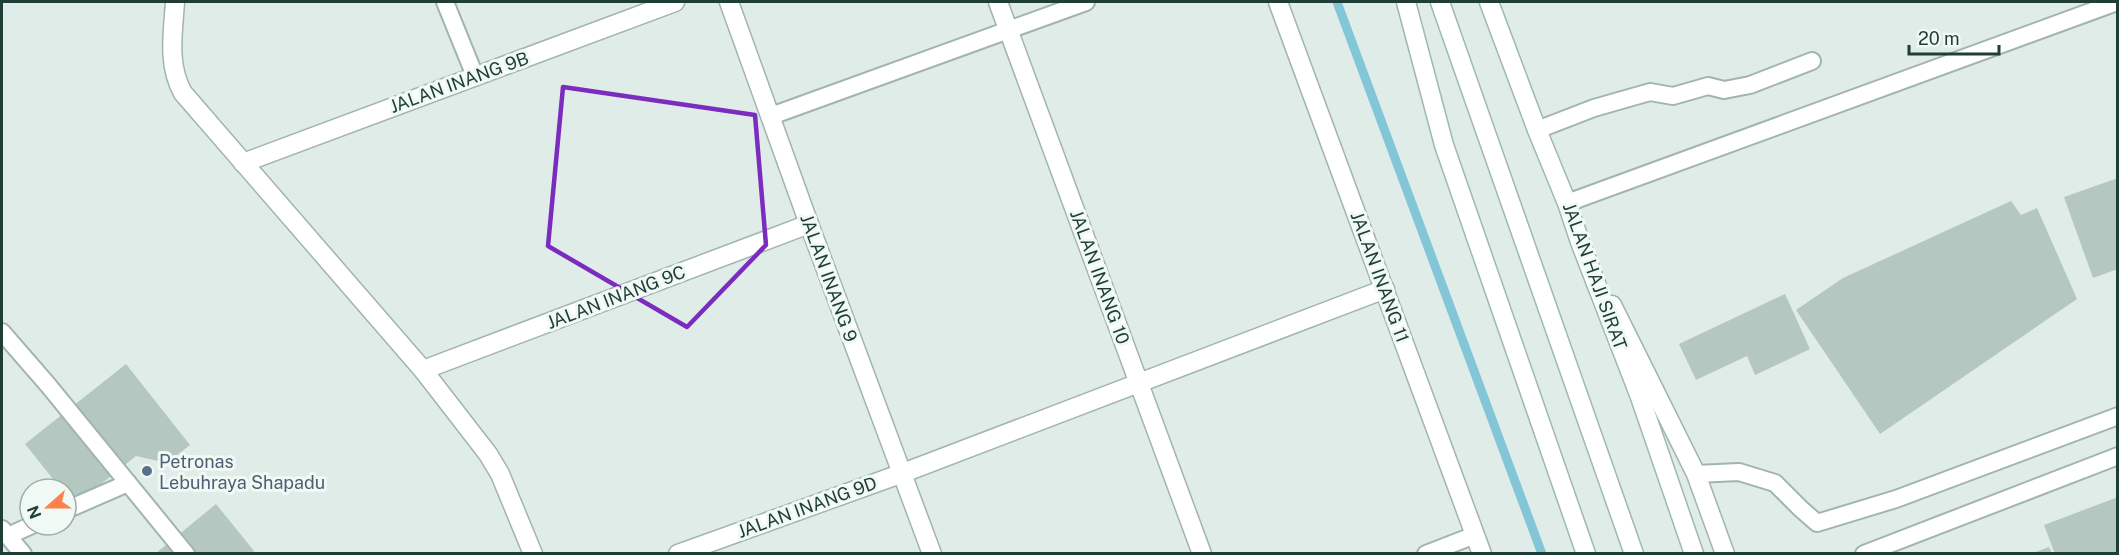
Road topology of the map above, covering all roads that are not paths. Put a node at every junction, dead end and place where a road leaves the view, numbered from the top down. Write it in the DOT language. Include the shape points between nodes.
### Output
graph roads {
  1 [pos="175,2"];
  2 [pos="445,2"];
  3 [pos="675,2"];
  4 [pos="729,2"];
  5 [pos="998,2"];
  6 [pos="1086,2"];
  7 [pos="1278,2"];
  8 [pos="1406,2"];
  9 [pos="1440,2"];
  10 [pos="1489,2"];
  11 [pos="2117,2"];
  12 [pos="1009,30"];
  13 [pos="1812,61"];
  14 [pos="475,76"];
  15 [pos="771,116"];
  16 [pos="1537,130"];
  17 [pos="243,163"];
  18 [pos="1568,203"];
  19 [pos="809,224"];
  20 [pos="1580,242"];
  21 [pos="1385,289"];
  22 [pos="2,332"];
  23 [pos="423,370"];
  24 [pos="1140,384"];
  25 [pos="2118,416"];
  26 [pos="2118,456"];
  27 [pos="903,473"];
  28 [pos="1696,474"];
  29 [pos="128,483"];
  30 [pos="78,505"];
  31 [pos="5,532"];
  32 [pos="1475,535"];
  33 [pos="23,554"];
  34 [pos="186,554"];
  35 [pos="533,554"];
  36 [pos="678,554"];
  37 [pos="932,554"];
  38 [pos="1202,554"];
  39 [pos="1426,554"];
  40 [pos="1482,554"];
  41 [pos="1586,554"];
  42 [pos="1634,554"];
  43 [pos="1694,554"];
  44 [pos="1725,554"];
  45 [pos="1864,554"];
  1 -- 17 [label="street" via="174,78"];
  2 -- 14 [label="lane"];
  3 -- 14 [label="street, JALAN INANG 9B"];
  4 -- 15 [label="street, JALAN INANG 9"];
  5 -- 12 [label="street, JALAN INANG 10"];
  6 -- 12 [label="lane"];
  7 -- 21 [label="street, JALAN INANG 11"];
  8 -- 41 [label="street" via="1444,145"];
  9 -- 42 [label="street"];
  10 -- 16 [label="street, JALAN HAJI SIRAT"];
  11 -- 18 [label="lane"];
  12 -- 15 [label="lane"];
  12 -- 24 [label="street, JALAN INANG 10"];
  13 -- 16 [label="lane" via="1750,85 1724,90 1708,86 1673,96 1650,92"];
  14 -- 17 [label="street, JALAN INANG 9B"];
  15 -- 19 [label="street, JALAN INANG 9"];
  16 -- 18 [label="street, JALAN HAJI SIRAT"];
  17 -- 23 [label="street"];
  18 -- 20 [label="street, JALAN HAJI SIRAT"];
  19 -- 23 [label="street, JALAN INANG 9C"];
  19 -- 27 [label="street, JALAN INANG 9"];
  20 -- 28 [label="street"];
  20 -- 43 [label="street, JALAN HAJI SIRAT" via="1640,397"];
  21 -- 24 [label="street, JALAN INANG 9D"];
  21 -- 32 [label="street, JALAN INANG 11"];
  22 -- 29 [label="lane"];
  23 -- 35 [label="street" via="500,474"];
  24 -- 27 [label="street, JALAN INANG 9D"];
  24 -- 38 [label="street, JALAN INANG 10"];
  25 -- 28 [label="lane" via="1896,499 1817,522 1775,483 1739,472"];
  26 -- 45 [label="lane"];
  27 -- 36 [label="street, JALAN INANG 9D"];
  27 -- 37 [label="street, JALAN INANG 9"];
  28 -- 44 [label="street"];
  29 -- 30 [label="lane"];
  29 -- 34 [label="lane"];
  31 -- 33 [label="lane"];
  32 -- 39 [label="lane"];
  32 -- 40 [label="street, JALAN INANG 11"];
}
